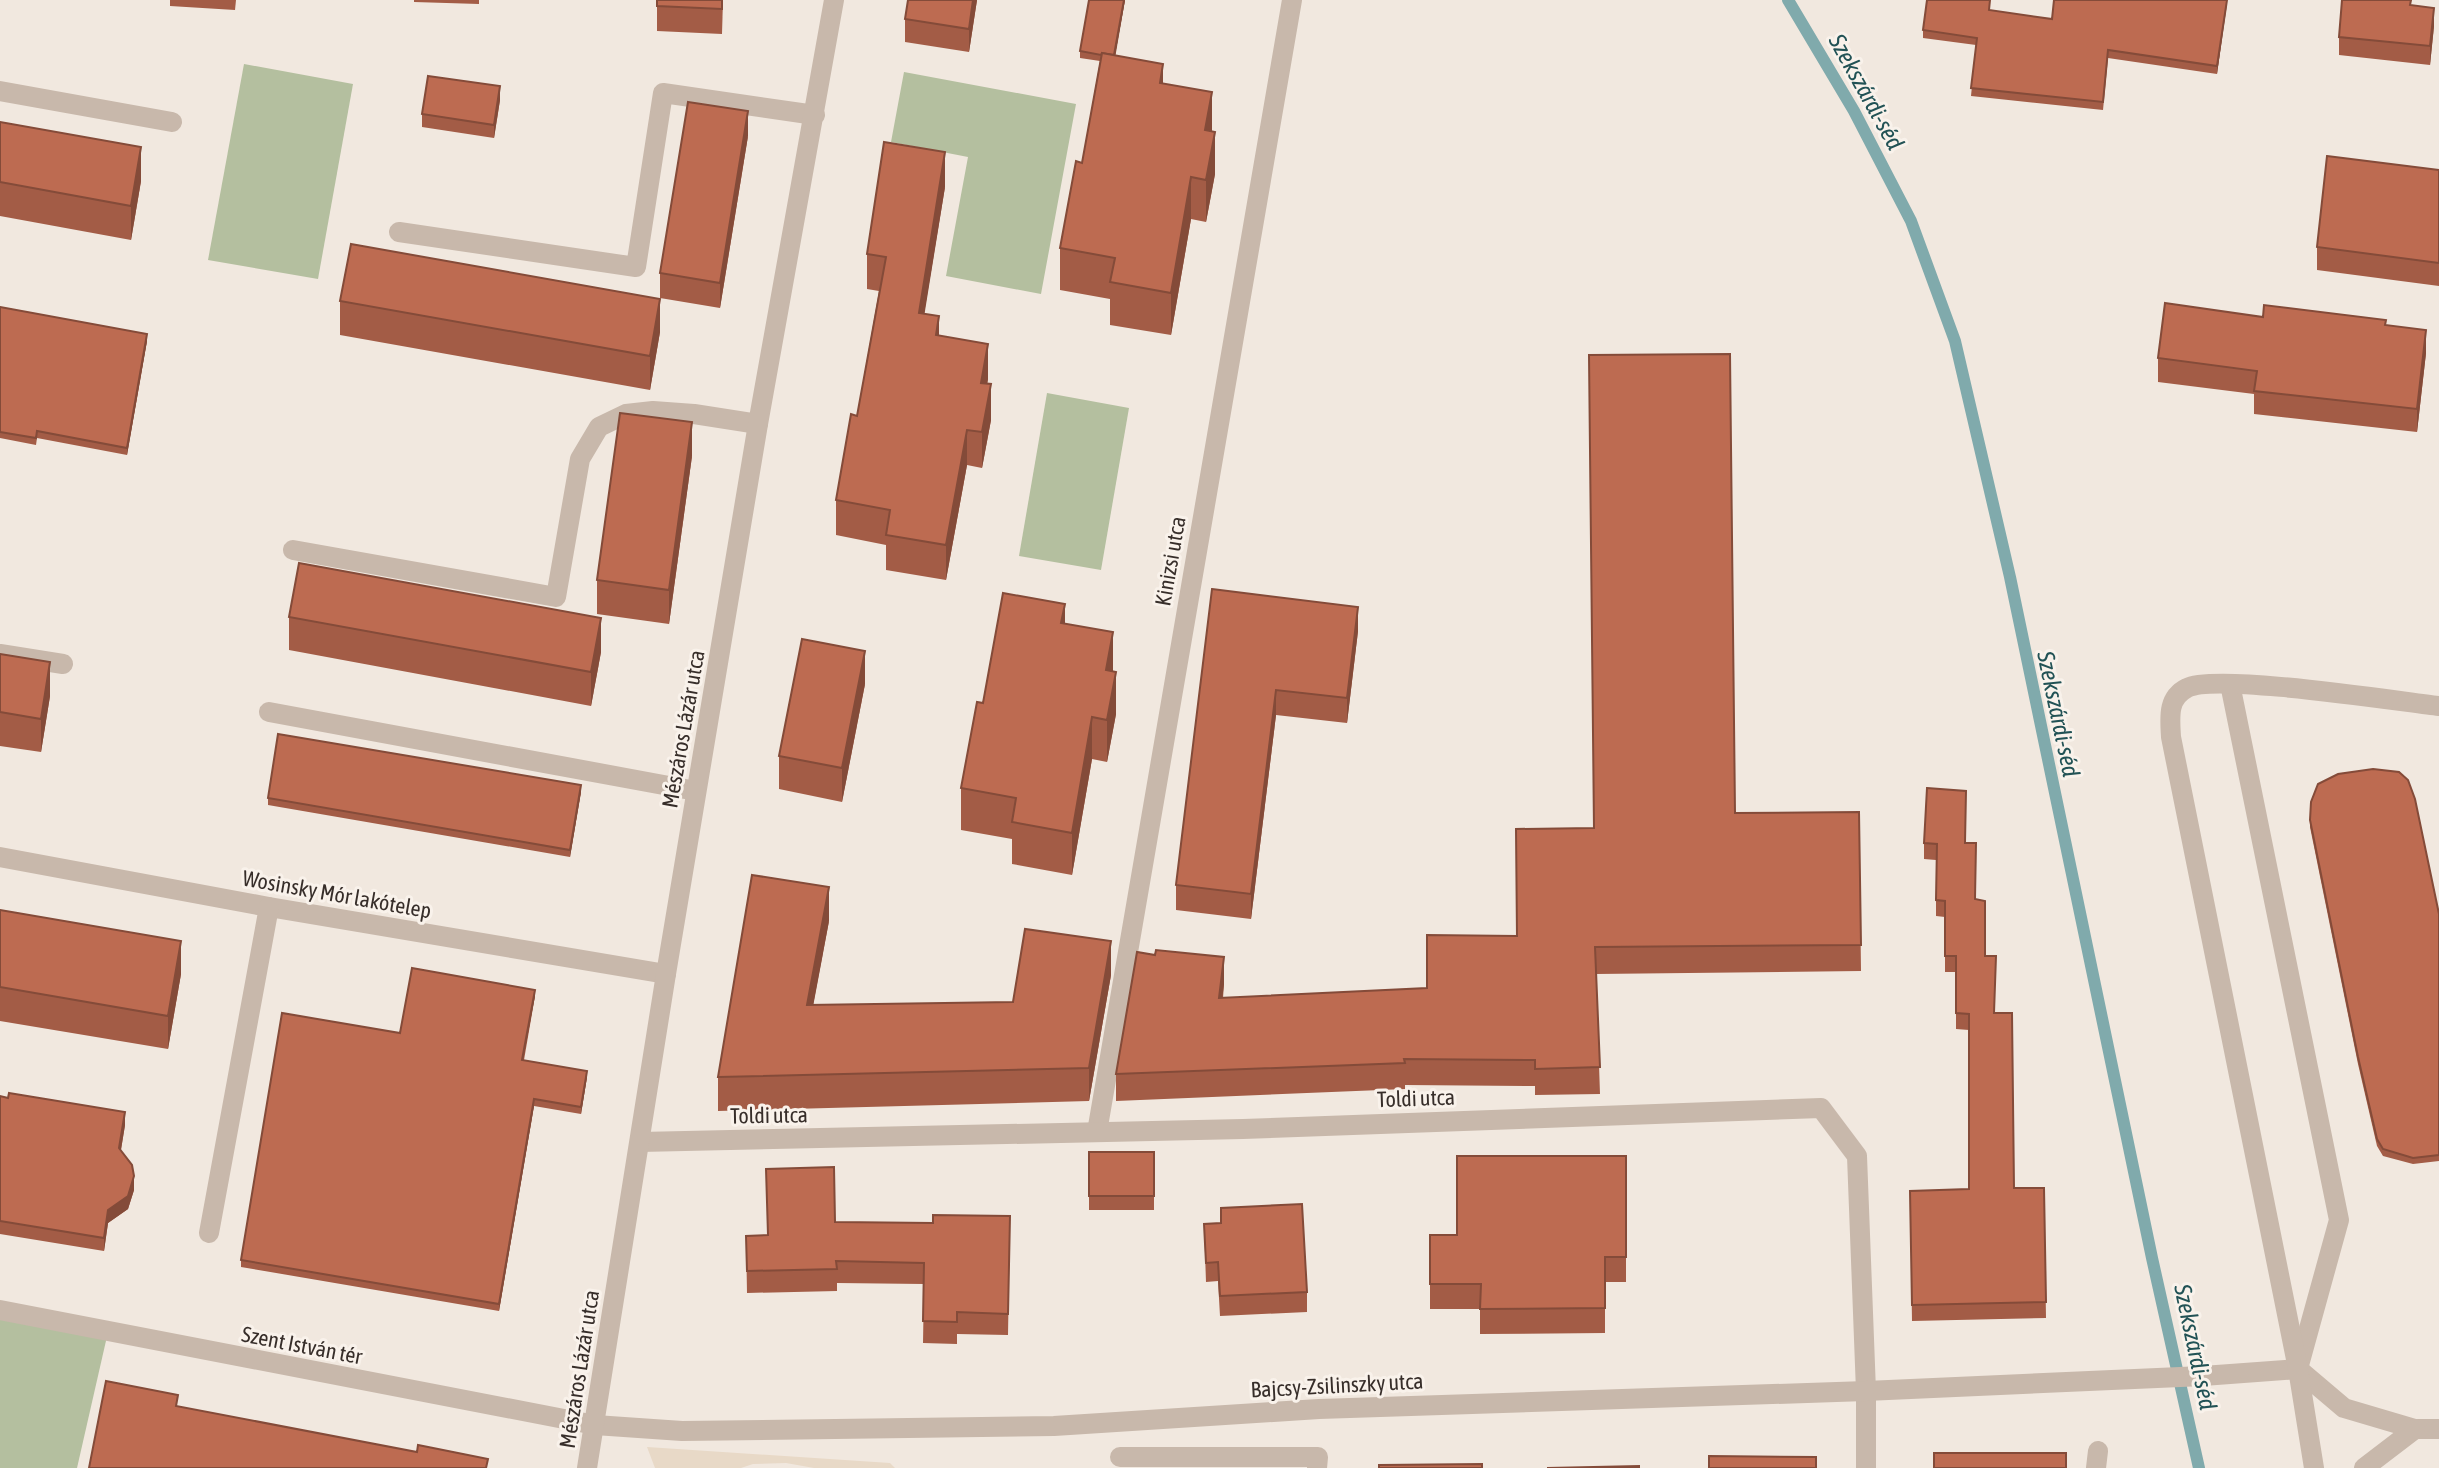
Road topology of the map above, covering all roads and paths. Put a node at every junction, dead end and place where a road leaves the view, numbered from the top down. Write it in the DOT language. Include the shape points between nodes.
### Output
graph roads {
  1 [pos="834,0"];
  2 [pos="1292,0"];
  3 [pos="0,91"];
  4 [pos="815,115"];
  5 [pos="172,122"];
  6 [pos="399,232"];
  7 [pos="758,424"];
  8 [pos="293,550"];
  9 [pos="0,654"];
  10 [pos="63,664"];
  11 [pos="2230,684"];
  12 [pos="2439,706"];
  13 [pos="269,712"];
  14 [pos="696,791"];
  15 [pos="0,857"];
  16 [pos="269,907"];
  17 [pos="666,974"];
  18 [pos="1097,1132"];
  19 [pos="640,1142"];
  20 [pos="209,1233"];
  21 [pos="0,1310"];
  22 [pos="2298,1369"];
  23 [pos="1866,1391"];
  24 [pos="595,1425"];
  25 [pos="2415,1429"];
  26 [pos="2439,1429"];
  27 [pos="1120,1457"];
  28 [pos="587,1468"];
  29 [pos="1317,1468"];
  30 [pos="1866,1468"];
  31 [pos="2314,1468"];
  32 [pos="2364,1468"];
  1 -- 4 [label="street, Mészáros Lázár utca"];
  2 -- 18 [label="street, Kinizsi utca"];
  3 -- 5 [label="street"];
  4 -- 6 [label="street" via="663,93 636,267"];
  4 -- 7 [label="street, Mészáros Lázár utca"];
  7 -- 8 [label="street" via="653,411 626,414 599,427 580,459 556,597"];
  7 -- 14 [label="street, Mészáros Lázár utca"];
  9 -- 10 [label="street"];
  11 -- 12 [label="street"];
  11 -- 22 [label="street" via="2339,1220"];
  11 -- 22 [label="street" via="2189,687 2177,696 2170,708 2171,737"];
  13 -- 14 [label="street"];
  14 -- 17 [label="street, Mészáros Lázár utca"];
  15 -- 16 [label="street, Wosinsky Mór lakótelep"];
  16 -- 17 [label="street, Wosinsky Mór lakótelep"];
  16 -- 20 [label="street"];
  17 -- 19 [label="street, Mészáros Lázár utca"];
  18 -- 19 [label="street, Toldi utca"];
  18 -- 23 [label="street, Toldi utca" via="1821,1108 1857,1156"];
  19 -- 24 [label="street, Mészáros Lázár utca"];
  21 -- 24 [label="street, Szent István tér"];
  22 -- 23 [label="street, Bajcsy-Zsilinszky utca"];
  22 -- 25 [label="street" via="2344,1408"];
  22 -- 31 [label="street"];
  23 -- 24 [label="street, Bajcsy-Zsilinszky utca" via="1319,1409 1054,1426 682,1431"];
  23 -- 30 [label="street, Toldi utca"];
  24 -- 28 [label="street, Mészáros Lázár utca"];
  25 -- 26 [label="street"];
  25 -- 32 [label="street"];
  27 -- 29 [label="street" via="1318,1457"];
}
